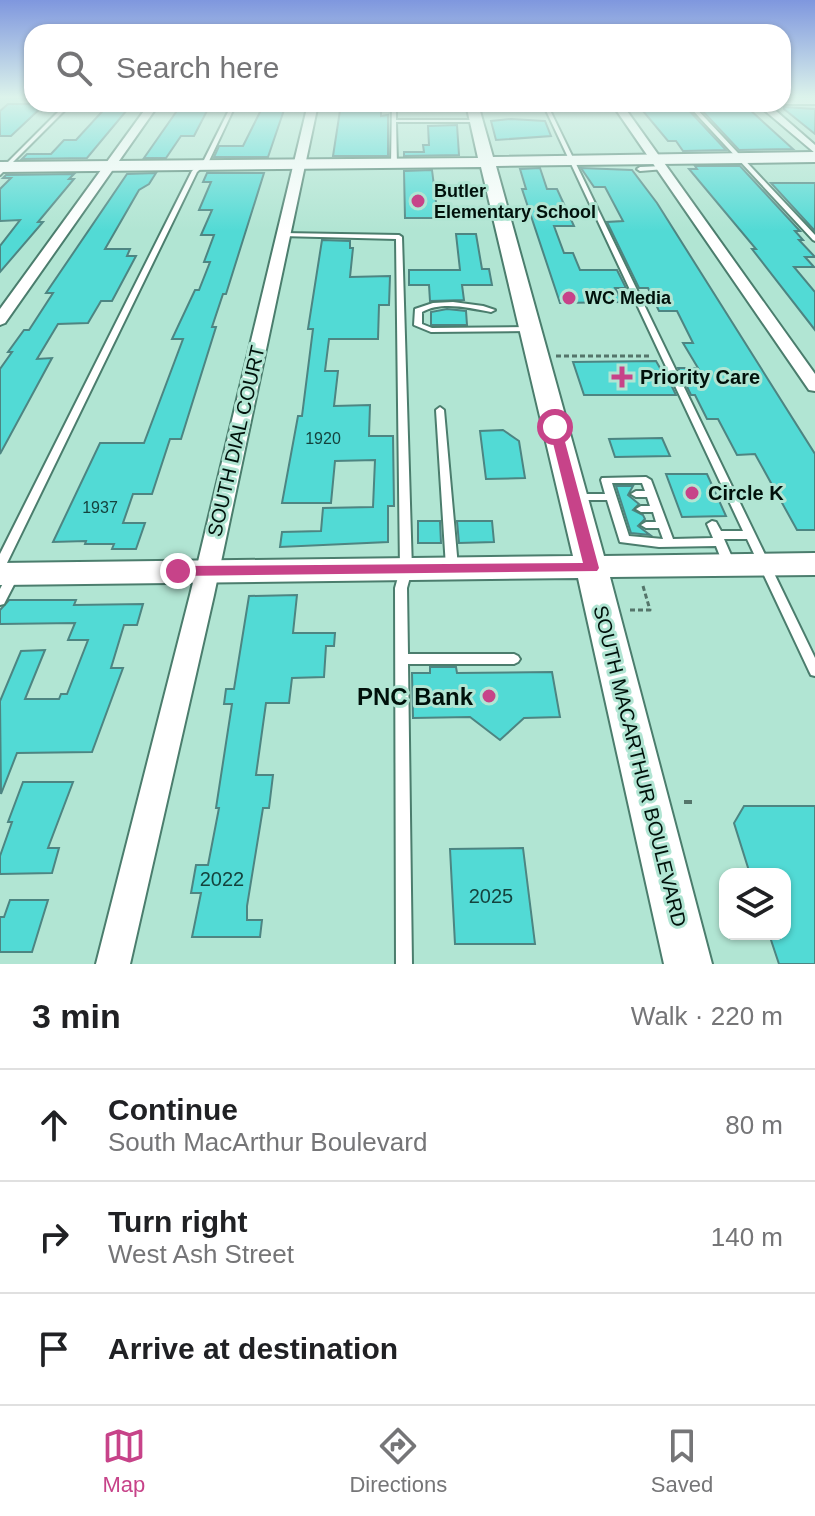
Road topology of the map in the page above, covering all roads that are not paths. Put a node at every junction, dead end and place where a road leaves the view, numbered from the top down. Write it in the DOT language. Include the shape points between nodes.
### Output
graph roads {
  1 [pos="31,141"];
  2 [pos="128,141"];
  3 [pos="214,141"];
  4 [pos="305,141"];
  5 [pos="394,141"];
  6 [pos="481,141"];
  7 [pos="563,141"];
  8 [pos="643,141"];
  9 [pos="725,141"];
  10 [pos="740,157"];
  11 [pos="815,157"];
  12 [pos="572,159"];
  13 [pos="487,162"];
  14 [pos="659,163"];
  15 [pos="300,165"];
  16 [pos="394,165"];
  17 [pos="110,166"];
  18 [pos="201,166"];
  19 [pos="2,169"];
  20 [pos="640,169"];
  21 [pos="283,235"];
  22 [pos="815,239"];
  23 [pos="491,310"];
  24 [pos="0,320"];
  25 [pos="530,329"];
  26 [pos="815,386"];
  27 [pos="440,410"];
  28 [pos="636,494"];
  29 [pos="651,494"];
  30 [pos="612,495"];
  31 [pos="574,497"];
  32 [pos="641,509"];
  33 [pos="657,509"];
  34 [pos="646,525"];
  35 [pos="662,525"];
  36 [pos="751,535"];
  37 [pos="669,542"];
  38 [pos="720,542"];
  39 [pos="815,564"];
  40 [pos="765,565"];
  41 [pos="591,568"];
  42 [pos="452,569"];
  43 [pos="406,570"];
  44 [pos="207,571"];
  45 [pos="3,578"];
  46 [pos="403,659"];
  47 [pos="514,659"];
  48 [pos="815,671"];
  49 [pos="113,964"];
  50 [pos="404,964"];
  51 [pos="688,964"];
  1 -- 19 [label="lane"];
  2 -- 17 [label="street"];
  3 -- 18 [label="lane"];
  4 -- 15 [label="street, SOUTH DIAL COURT"];
  5 -- 16 [label="lane"];
  6 -- 13 [label="street, SOUTH MACARTHUR BOULEVARD"];
  7 -- 12 [label="lane"];
  8 -- 14 [label="street"];
  9 -- 10 [label="lane"];
  10 -- 11 [label="street"];
  10 -- 14 [label="street"];
  10 -- 22 [label="lane"];
  12 -- 13 [label="street"];
  12 -- 14 [label="street"];
  12 -- 36 [label="lane"];
  13 -- 16 [label="street"];
  13 -- 25 [label="street, SOUTH MACARTHUR BOULEVARD"];
  14 -- 20 [label="lane"];
  14 -- 26 [label="street"];
  15 -- 16 [label="street"];
  15 -- 18 [label="street"];
  15 -- 21 [label="street, SOUTH DIAL COURT"];
  17 -- 18 [label="street"];
  17 -- 19 [label="street"];
  17 -- 24 [label="street"];
  18 -- 45 [label="lane"];
  21 -- 43 [label="lane" via="399,237"];
  21 -- 44 [label="street, SOUTH DIAL COURT"];
  23 -- 25 [label="lane" via="428,306 418,311 418,325 431,330"];
  25 -- 31 [label="street, SOUTH MACARTHUR BOULEVARD"];
  27 -- 42 [label="lane"];
  28 -- 29 [label="lane"];
  29 -- 30 [label="lane" via="646,480 606,480"];
  29 -- 33 [label="lane"];
  30 -- 31 [label="lane"];
  30 -- 37 [label="lane" via="624,539"];
  31 -- 41 [label="street, SOUTH MACARTHUR BOULEVARD"];
  32 -- 33 [label="lane"];
  33 -- 35 [label="lane"];
  34 -- 35 [label="lane"];
  35 -- 37 [label="lane"];
  36 -- 38 [label="lane"];
  36 -- 40 [label="lane"];
  37 -- 38 [label="lane"];
  38 -- 40 [label="street"];
  38 -- 41 [label="street"];
  39 -- 40 [label="street"];
  40 -- 48 [label="lane"];
  41 -- 42 [label="street"];
  41 -- 51 [label="street, SOUTH MACARTHUR BOULEVARD"];
  42 -- 43 [label="street"];
  43 -- 44 [label="street"];
  43 -- 46 [label="lane" via="401,588"];
  44 -- 45 [label="street"];
  44 -- 49 [label="street, SOUTH DIAL COURT"];
  46 -- 47 [label="lane"];
  46 -- 50 [label="lane"];
}
